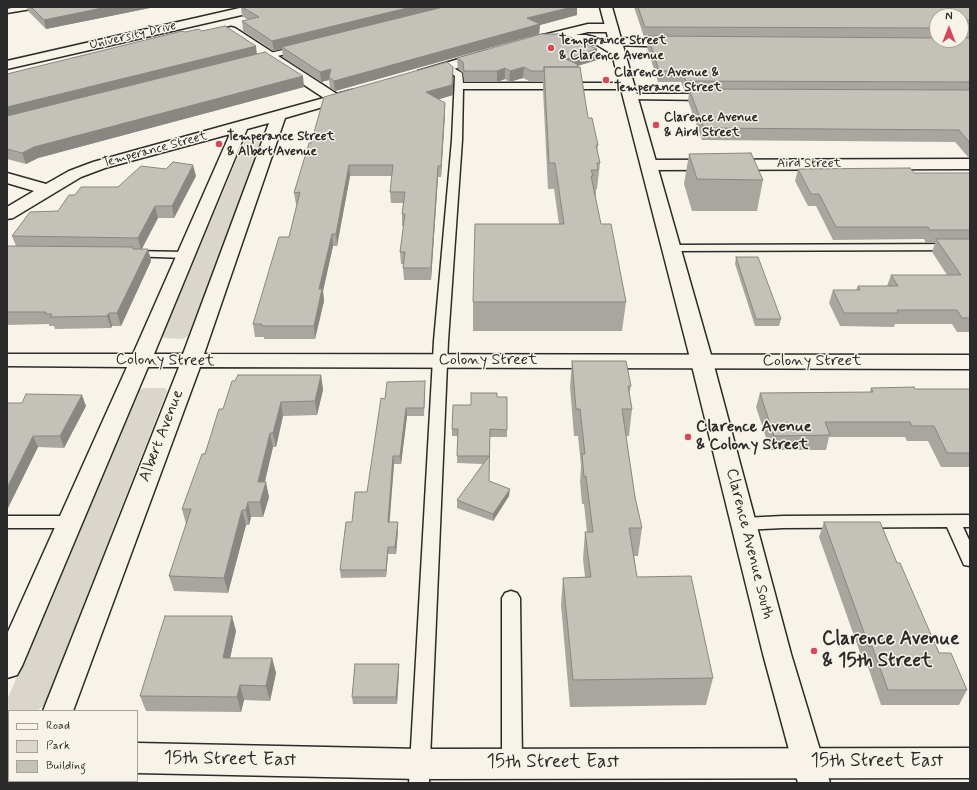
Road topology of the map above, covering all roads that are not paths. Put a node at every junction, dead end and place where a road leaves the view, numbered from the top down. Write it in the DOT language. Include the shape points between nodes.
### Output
graph roads {
  1 [pos="28,7"];
  2 [pos="227,7"];
  3 [pos="259,7"];
  4 [pos="606,7"];
  5 [pos="7,11"];
  6 [pos="203,13"];
  7 [pos="612,28"];
  8 [pos="541,39"];
  9 [pos="687,43"];
  10 [pos="520,45"];
  11 [pos="307,46"];
  12 [pos="617,47"];
  13 [pos="498,52"];
  14 [pos="269,55"];
  15 [pos="7,56"];
  16 [pos="246,61"];
  17 [pos="7,65"];
  18 [pos="447,67"];
  19 [pos="409,78"];
  20 [pos="459,86"];
  21 [pos="363,91"];
  22 [pos="629,92"];
  23 [pos="716,97"];
  24 [pos="335,99"];
  25 [pos="279,115"];
  26 [pos="241,126"];
  27 [pos="970,164"];
  28 [pos="649,165"];
  29 [pos="7,178"];
  30 [pos="48,190"];
  31 [pos="7,214"];
  32 [pos="970,247"];
  33 [pos="671,248"];
  34 [pos="116,254"];
  35 [pos="186,255"];
  36 [pos="7,360"];
  37 [pos="141,361"];
  38 [pos="441,361"];
  39 [pos="191,362"];
  40 [pos="702,362"];
  41 [pos="970,362"];
  42 [pos="952,521"];
  43 [pos="970,521"];
  44 [pos="7,522"];
  45 [pos="70,522"];
  46 [pos="743,524"];
  47 [pos="970,560"];
  48 [pos="511,598"];
  49 [pos="7,666"];
  50 [pos="58,710"];
  51 [pos="138,758"];
  52 [pos="970,762"];
  53 [pos="512,763"];
  54 [pos="811,773"];
  55 [pos="419,774"];
  1 -- 5 [label="lane"];
  2 -- 6 [label="street, University Drive"];
  3 -- 6 [label="street, University Drive"];
  4 -- 7 [label="street, Clarence Avenue South"];
  6 -- 14 [label="street"];
  6 -- 15 [label="street, University Drive"];
  6 -- 17 [label="street, University Drive"];
  7 -- 8 [label="street" via="588,28"];
  7 -- 12 [label="street, Clarence Avenue South"];
  8 -- 10 [label="street"];
  8 -- 12 [label="street" via="586,39"];
  9 -- 12 [label="street"];
  11 -- 14 [label="lane"];
  12 -- 22 [label="street, Clarence Avenue South"];
  13 -- 18 [label="street"];
  14 -- 16 [label="lane"];
  14 -- 24 [label="street"];
  18 -- 19 [label="street"];
  18 -- 20 [label="lane" via="459,74"];
  20 -- 22 [label="lane"];
  20 -- 38 [label="lane"];
  21 -- 24 [label="street, Temperance Street"];
  22 -- 23 [label="lane"];
  22 -- 28 [label="street, Clarence Avenue South"];
  24 -- 25 [label="street, Temperance Street"];
  25 -- 26 [label="street, Temperance Street"];
  25 -- 39 [label="street, Albert Avenue"];
  26 -- 30 [label="street, Temperance Street" via="99,165 75,174"];
  26 -- 35 [label="street"];
  27 -- 28 [label="street, Aird Street"];
  28 -- 33 [label="street, Clarence Avenue South"];
  29 -- 30 [label="street"];
  30 -- 31 [label="street, Temperance Street"];
  32 -- 33 [label="lane"];
  33 -- 40 [label="street, Clarence Avenue South"];
  34 -- 35 [label="lane"];
  35 -- 37 [label="street"];
  36 -- 37 [label="street, Colony Street"];
  37 -- 39 [label="street, Colony Street"];
  37 -- 45 [label="street"];
  38 -- 39 [label="street, Colony Street"];
  38 -- 40 [label="street, Colony Street"];
  38 -- 55 [label="lane"];
  39 -- 50 [label="street, Albert Avenue"];
  40 -- 41 [label="street, Colony Street"];
  40 -- 46 [label="street, Clarence Avenue South"];
  42 -- 43 [label="lane"];
  42 -- 46 [label="lane"];
  42 -- 47 [label="lane"];
  44 -- 45 [label="lane"];
  45 -- 49 [label="street"];
  46 -- 54 [label="street, Clarence Avenue South"];
  48 -- 53 [label="lane"];
  51 -- 55 [label="street, 15th Street East"];
  52 -- 54 [label="street, 15th Street East"];
  53 -- 54 [label="street, 15th Street East"];
  53 -- 55 [label="street, 15th Street East"];
}
